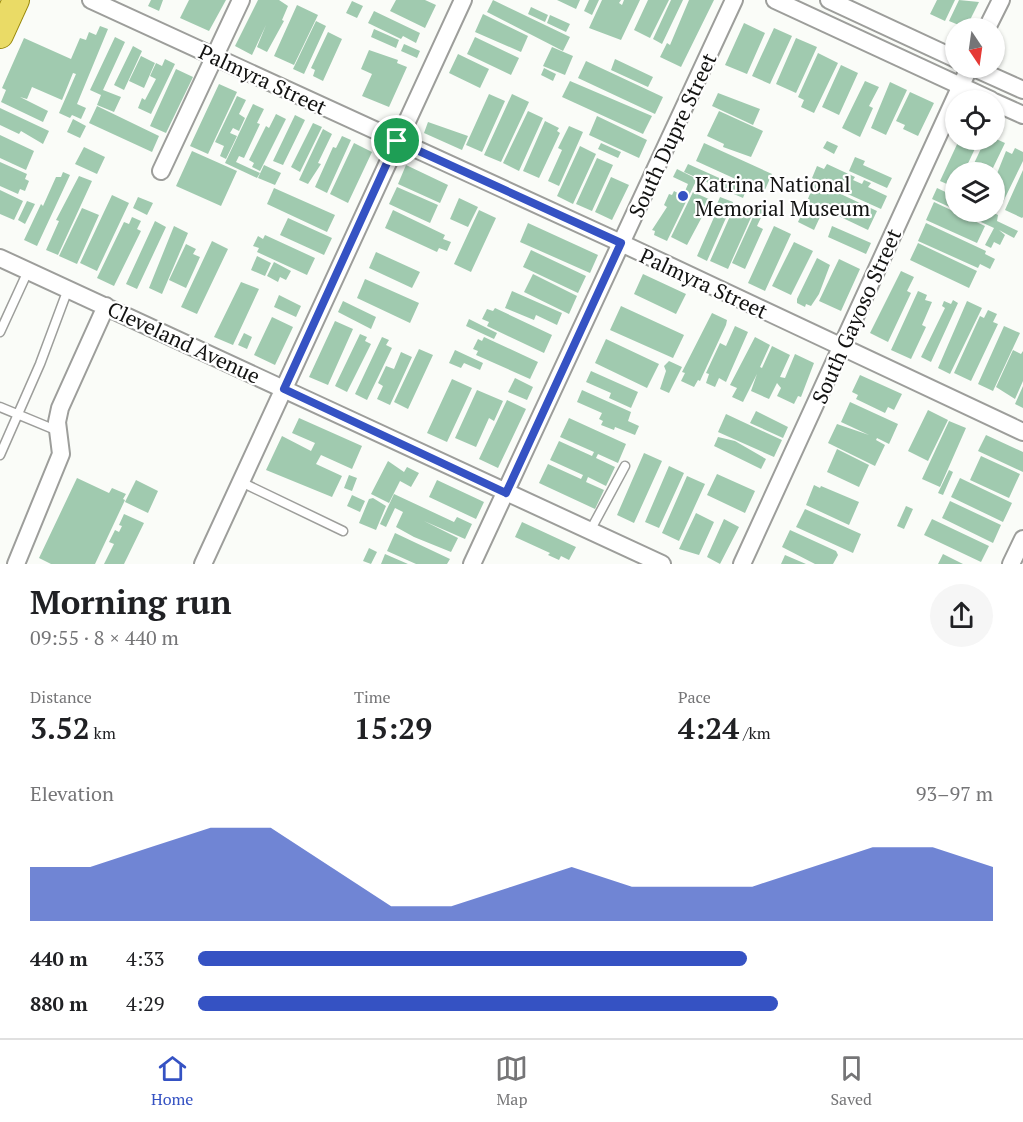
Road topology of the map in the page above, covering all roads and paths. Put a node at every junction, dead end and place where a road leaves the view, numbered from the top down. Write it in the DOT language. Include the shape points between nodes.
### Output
graph roads {
  1 [pos="16,0"];
  2 [pos="241,0"];
  3 [pos="463,0"];
  4 [pos="734,0"];
  5 [pos="775,0"];
  6 [pos="829,0"];
  7 [pos="1001,0"];
  8 [pos="99,2"];
  9 [pos="992,18"];
  10 [pos="0,35"];
  11 [pos="945,54"];
  12 [pos="215,56"];
  13 [pos="964,78"];
  14 [pos="996,78"];
  15 [pos="960,86"];
  16 [pos="969,90"];
  17 [pos="1023,90"];
  18 [pos="1005,107"];
  19 [pos="1023,115"];
  20 [pos="397,141"];
  21 [pos="161,171"];
  22 [pos="621,243"];
  23 [pos="0,258"];
  24 [pos="28,271"];
  25 [pos="69,289"];
  26 [pos="106,306"];
  27 [pos="0,332"];
  28 [pos="842,348"];
  29 [pos="284,389"];
  30 [pos="0,407"];
  31 [pos="18,415"];
  32 [pos="58,432"];
  33 [pos="1023,432"];
  34 [pos="0,455"];
  35 [pos="625,466"];
  36 [pos="241,482"];
  37 [pos="506,493"];
  38 [pos="343,531"];
  39 [pos="590,531"];
  40 [pos="1023,539"];
  41 [pos="16,564"];
  42 [pos="203,564"];
  43 [pos="472,564"];
  44 [pos="662,564"];
  45 [pos="742,564"];
  46 [pos="1011,564"];
  1 -- 10 [label="main road"];
  2 -- 12 [label="street"];
  3 -- 20 [label="street"];
  4 -- 22 [label="street, South Dupre Street"];
  5 -- 15 [label="street"];
  6 -- 11 [label="street"];
  7 -- 9 [label="street"];
  8 -- 12 [label="street, Palmyra Street"];
  12 -- 20 [label="street, Palmyra Street"];
  12 -- 21 [label="street"];
  13 -- 15 [label="street, South Gayoso Street"];
  14 -- 17 [label="street"];
  15 -- 16 [label="street"];
  15 -- 28 [label="street, South Gayoso Street"];
  18 -- 19 [label="street"];
  20 -- 22 [label="street, Palmyra Street"];
  20 -- 29 [label="street"];
  22 -- 28 [label="street, Palmyra Street"];
  22 -- 37 [label="street, South Dupre Street"];
  23 -- 24 [label="street, Cleveland Avenue"];
  24 -- 25 [label="street, Cleveland Avenue"];
  24 -- 27 [label="lane"];
  25 -- 26 [label="street, Cleveland Avenue"];
  25 -- 31 [label="lane"];
  26 -- 29 [label="street, Cleveland Avenue"];
  26 -- 32 [label="street" via="60,408"];
  28 -- 33 [label="street, Palmyra Street"];
  28 -- 45 [label="street, South Gayoso Street"];
  29 -- 36 [label="street"];
  29 -- 37 [label="street, Cleveland Avenue"];
  30 -- 31 [label="lane"];
  31 -- 32 [label="lane"];
  31 -- 34 [label="lane"];
  32 -- 41 [label="street" via="61,454"];
  35 -- 39 [label="lane"];
  36 -- 38 [label="lane"];
  36 -- 42 [label="street"];
  37 -- 39 [label="street, Cleveland Avenue"];
  37 -- 43 [label="street, South Dupre Street"];
  39 -- 44 [label="street, Cleveland Avenue"];
  40 -- 46 [label="street"];
}
